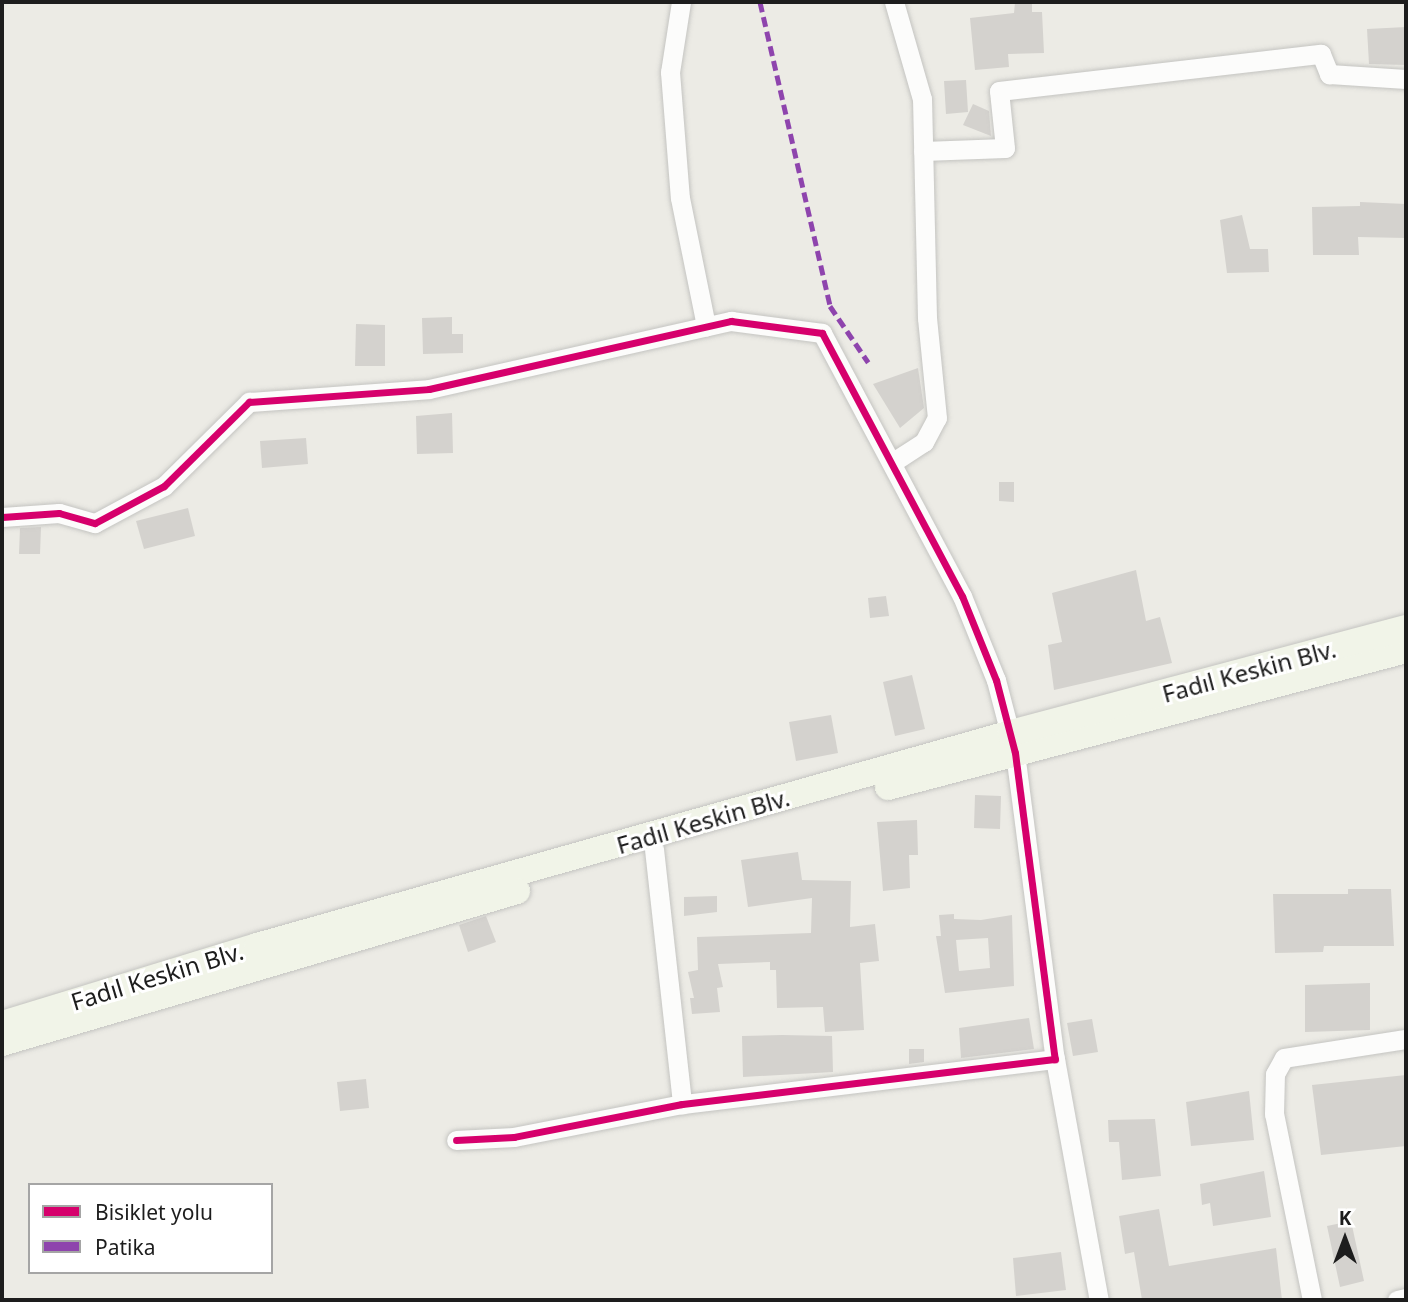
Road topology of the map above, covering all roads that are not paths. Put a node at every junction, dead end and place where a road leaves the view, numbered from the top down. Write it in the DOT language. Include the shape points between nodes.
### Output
graph roads {
  1 [pos="681,2"];
  2 [pos="894,2"];
  3 [pos="1406,79"];
  4 [pos="923,152"];
  5 [pos="706,326"];
  6 [pos="893,463"];
  7 [pos="2,517"];
  8 [pos="1406,628"];
  9 [pos="1406,650"];
  10 [pos="1013,743"];
  11 [pos="654,849"];
  12 [pos="2,1024"];
  13 [pos="1406,1039"];
  14 [pos="2,1043"];
  15 [pos="1055,1059"];
  16 [pos="682,1104"];
  17 [pos="456,1140"];
  18 [pos="1406,1298"];
  19 [pos="1100,1300"];
  20 [pos="1312,1300"];
  21 [pos="1397,1300"];
  1 -- 5 [label="street" via="670,72 680,198"];
  2 -- 4 [label="street" via="922,99"];
  3 -- 4 [label="street" via="1329,74 1321,54 999,91 1005,148"];
  4 -- 6 [label="street" via="927,318 937,418 924,442"];
  5 -- 6 [label="street" via="731,321 822,333"];
  5 -- 7 [label="street" via="429,389 249,402 164,486 95,523 59,513"];
  6 -- 10 [label="street" via="962,596 996,680"];
  8 -- 10 [label="street, Fadıl Keskin Blv."];
  9 -- 10 [label="street, Fadıl Keskin Blv."];
  10 -- 11 [label="street, Fadıl Keskin Blv."];
  10 -- 12 [label="street, Fadıl Keskin Blv." via="257,946"];
  10 -- 15 [label="street"];
  11 -- 14 [label="street, Fadıl Keskin Blv." via="232,979"];
  11 -- 16 [label="street"];
  13 -- 20 [label="street" via="1284,1058 1275,1074 1274,1114"];
  15 -- 16 [label="street"];
  15 -- 19 [label="street"];
  16 -- 17 [label="street" via="514,1137"];
  18 -- 21 [label="street"];
}
